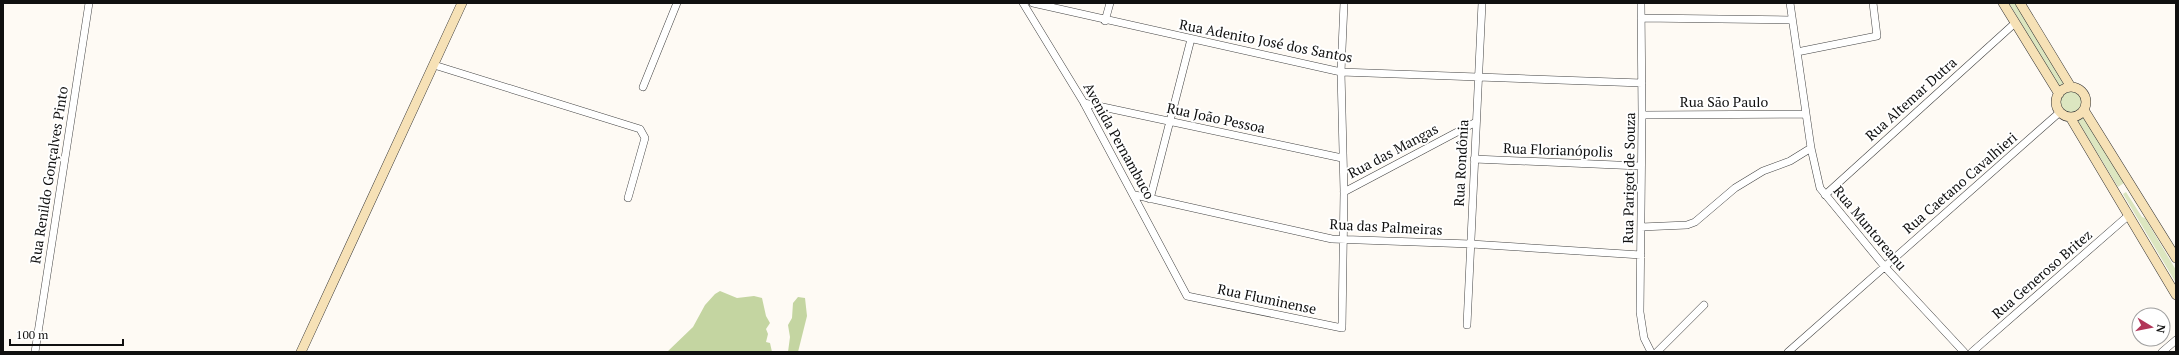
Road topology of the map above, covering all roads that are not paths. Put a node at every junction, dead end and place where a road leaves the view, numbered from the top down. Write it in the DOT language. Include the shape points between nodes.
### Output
graph roads {
  1 [pos="89,3"];
  2 [pos="462,3"];
  3 [pos="677,3"];
  4 [pos="1023,3"];
  5 [pos="1033,3"];
  6 [pos="1110,3"];
  7 [pos="1344,3"];
  8 [pos="1482,3"];
  9 [pos="1641,3"];
  10 [pos="1790,3"];
  11 [pos="1873,3"];
  12 [pos="2003,3"];
  13 [pos="2020,3"];
  14 [pos="1640,18"];
  15 [pos="1105,20"];
  16 [pos="1792,20"];
  17 [pos="2015,23"];
  18 [pos="1191,39"];
  19 [pos="1797,52"];
  20 [pos="434,65"];
  21 [pos="1341,72"];
  22 [pos="1478,76"];
  23 [pos="1642,83"];
  24 [pos="643,87"];
  25 [pos="2071,87"];
  26 [pos="2059,94"];
  27 [pos="1084,103"];
  28 [pos="2084,110"];
  29 [pos="2060,112"];
  30 [pos="1806,114"];
  31 [pos="1642,115"];
  32 [pos="2070,117"];
  33 [pos="1170,122"];
  34 [pos="1476,122"];
  35 [pos="1811,148"];
  36 [pos="1342,158"];
  37 [pos="1474,160"];
  38 [pos="1640,166"];
  39 [pos="2130,184"];
  40 [pos="1344,192"];
  41 [pos="2115,192"];
  42 [pos="1135,195"];
  43 [pos="1825,195"];
  44 [pos="628,198"];
  45 [pos="1150,199"];
  46 [pos="2129,215"];
  47 [pos="1641,227"];
  48 [pos="1343,238"];
  49 [pos="1471,244"];
  50 [pos="1641,255"];
  51 [pos="2176,258"];
  52 [pos="1885,267"];
  53 [pos="2176,294"];
  54 [pos="1187,296"];
  55 [pos="1704,305"];
  56 [pos="1467,325"];
  57 [pos="2176,340"];
  58 [pos="35,352"];
  59 [pos="301,352"];
  60 [pos="1651,352"];
  61 [pos="1657,352"];
  62 [pos="1788,352"];
  63 [pos="1964,352"];
  64 [pos="1972,352"];
  65 [pos="2162,352"];
  1 -- 58 [label="street, Rua Renildo Gonçalves Pinto"];
  2 -- 20 [label="main road"];
  3 -- 24 [label="street"];
  4 -- 27 [label="street, Avenida Pernambuco"];
  5 -- 15 [label="street, Rua Adenito José dos Santos"];
  6 -- 15 [label="street"];
  7 -- 21 [label="street"];
  8 -- 22 [label="street, Rua Rondônia"];
  9 -- 14 [label="street, Rua Parigot de Souza"];
  10 -- 16 [label="street, Rua Muntoreanu"];
  11 -- 19 [label="street" via="1877,36"];
  12 -- 17 [label="main road"];
  13 -- 25 [label="main road"];
  14 -- 16 [label="street"];
  14 -- 23 [label="street, Rua Parigot de Souza"];
  15 -- 18 [label="street, Rua Adenito José dos Santos"];
  16 -- 19 [label="street, Rua Muntoreanu"];
  17 -- 26 [label="main road"];
  17 -- 43 [label="street, Rua Altemar Dutra"];
  18 -- 21 [label="street, Rua Adenito José dos Santos"];
  18 -- 33 [label="street"];
  19 -- 30 [label="street, Rua Muntoreanu"];
  20 -- 44 [label="street" via="640,129 645,138"];
  20 -- 59 [label="main road"];
  21 -- 22 [label="street, Rua Adenito José dos Santos"];
  21 -- 36 [label="street"];
  22 -- 23 [label="street, Rua Adenito José dos Santos"];
  22 -- 34 [label="street, Rua Rondônia"];
  23 -- 31 [label="street, Rua Parigot de Souza"];
  25 -- 26 [label="main road"];
  25 -- 28 [label="main road" via="2084,95"];
  26 -- 29 [label="main road" via="2056,103"];
  27 -- 33 [label="street, Rua João Pessoa"];
  27 -- 42 [label="street, Avenida Pernambuco"];
  28 -- 32 [label="main road" via="2075,117"];
  28 -- 39 [label="main road"];
  29 -- 32 [label="main road"];
  29 -- 52 [label="street, Rua Caetano Cavalhieri"];
  30 -- 31 [label="street, Rua São Paulo"];
  30 -- 35 [label="street, Rua Muntoreanu"];
  31 -- 38 [label="street, Rua Parigot de Souza"];
  32 -- 41 [label="main road"];
  33 -- 36 [label="street, Rua João Pessoa"];
  33 -- 45 [label="street"];
  34 -- 37 [label="street, Rua Rondônia"];
  34 -- 40 [label="street, Rua das Mangas"];
  35 -- 43 [label="street, Rua Muntoreanu" via="1820,188"];
  35 -- 47 [label="street" via="1740,185 1695,222 1687,225"];
  36 -- 40 [label="street"];
  37 -- 38 [label="street, Rua Florianópolis"];
  37 -- 49 [label="street, Rua Rondônia"];
  38 -- 47 [label="street, Rua Parigot de Souza"];
  39 -- 41 [label="main road"];
  39 -- 51 [label="main road"];
  40 -- 48 [label="street"];
  41 -- 46 [label="main road"];
  42 -- 45 [label="street, Rua das Palmeiras"];
  42 -- 54 [label="street, Avenida Pernambuco"];
  43 -- 52 [label="street, Rua Muntoreanu"];
  45 -- 48 [label="street, Rua das Palmeiras" via="1332,239"];
  46 -- 53 [label="main road"];
  46 -- 64 [label="street, Rua Generoso Britez"];
  47 -- 50 [label="street, Rua Parigot de Souza"];
  48 -- 49 [label="street, Rua das Palmeiras"];
  48 -- 54 [label="street, Rua Fluminense" via="1342,328"];
  49 -- 50 [label="street, Rua das Palmeiras"];
  49 -- 56 [label="street, Rua Rondônia"];
  50 -- 60 [label="street, Rua Parigot de Souza" via="1640,312 1644,338"];
  52 -- 62 [label="street, Rua Caetano Cavalhieri"];
  52 -- 63 [label="street, Rua Muntoreanu"];
  55 -- 61 [label="street"];
  57 -- 65 [label="street"];
}
